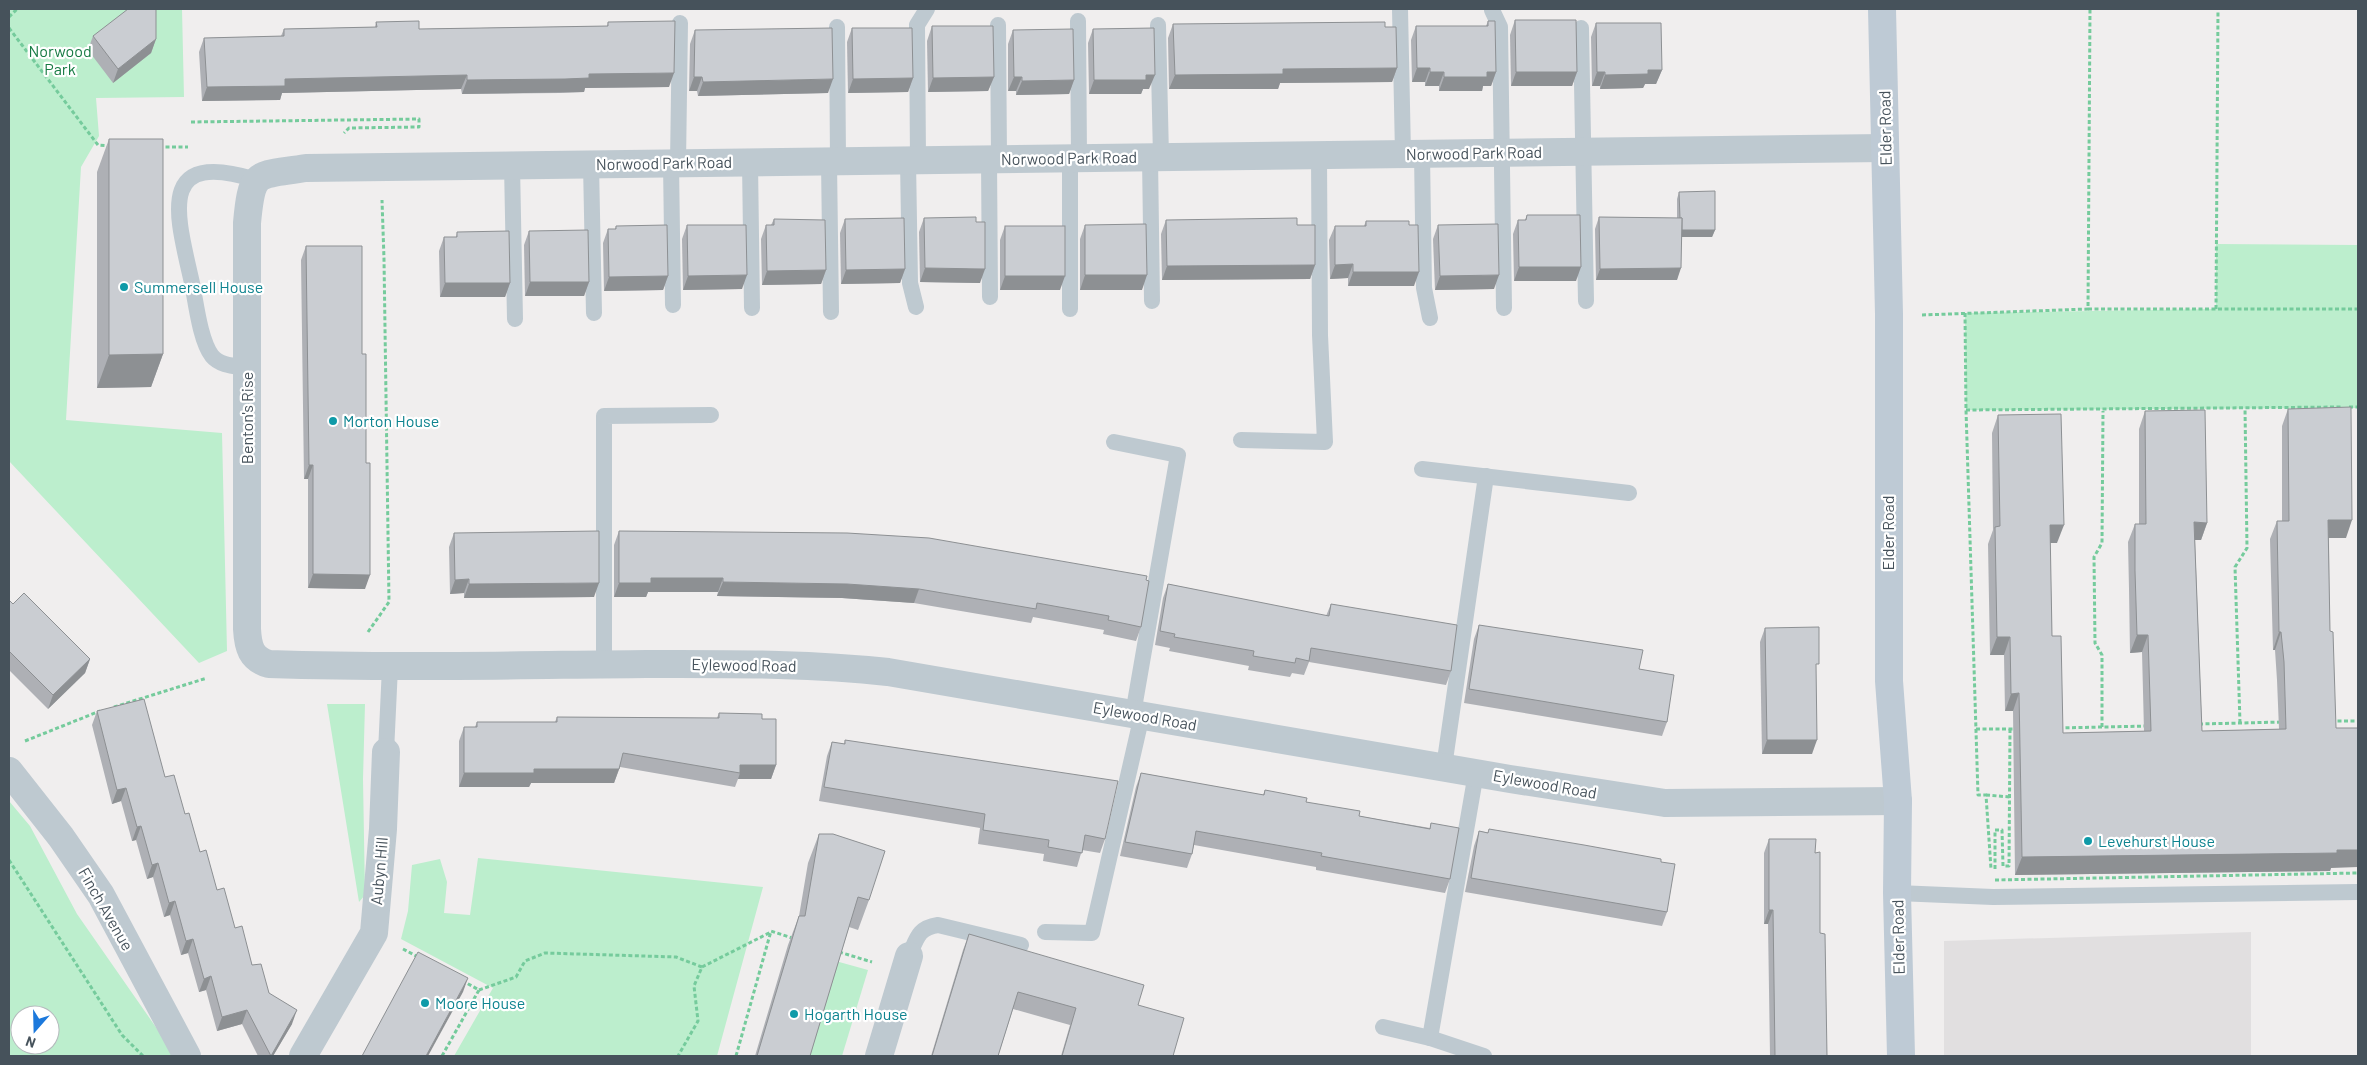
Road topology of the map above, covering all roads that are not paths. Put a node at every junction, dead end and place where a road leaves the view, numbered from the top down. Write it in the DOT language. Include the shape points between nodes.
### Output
graph roads {
  1 [pos="926,9"];
  2 [pos="1400,9"];
  3 [pos="1882,9"];
  4 [pos="1492,10"];
  5 [pos="1078,21"];
  6 [pos="680,23"];
  7 [pos="998,25"];
  8 [pos="1158,25"];
  9 [pos="837,27"];
  10 [pos="1581,28"];
  11 [pos="1885,148"];
  12 [pos="1583,152"];
  13 [pos="1502,153"];
  14 [pos="1412,154"];
  15 [pos="1319,155"];
  16 [pos="1155,157"];
  17 [pos="1074,158"];
  18 [pos="994,159"];
  19 [pos="913,160"];
  20 [pos="834,161"];
  21 [pos="750,162"];
  22 [pos="674,163"];
  23 [pos="591,164"];
  24 [pos="512,165"];
  25 [pos="256,180"];
  26 [pos="990,297"];
  27 [pos="1152,301"];
  28 [pos="1586,301"];
  29 [pos="673,305"];
  30 [pos="752,308"];
  31 [pos="916,308"];
  32 [pos="1504,308"];
  33 [pos="1070,309"];
  34 [pos="831,312"];
  35 [pos="594,313"];
  36 [pos="1430,318"];
  37 [pos="515,319"];
  38 [pos="247,368"];
  39 [pos="711,415"];
  40 [pos="1241,440"];
  41 [pos="1114,442"];
  42 [pos="1422,469"];
  43 [pos="1486,476"];
  44 [pos="1629,493"];
  45 [pos="253,656"];
  46 [pos="604,665"];
  47 [pos="390,667"];
  48 [pos="1137,714"];
  49 [pos="386,752"];
  50 [pos="1444,767"];
  51 [pos="9,771"];
  52 [pos="1476,773"];
  53 [pos="1898,801"];
  54 [pos="2353,892"];
  55 [pos="1897,893"];
  56 [pos="1045,932"];
  57 [pos="1021,945"];
  58 [pos="907,964"];
  59 [pos="1383,1028"];
  60 [pos="1430,1038"];
  61 [pos="187,1056"];
  62 [pos="303,1056"];
  63 [pos="879,1056"];
  64 [pos="1484,1056"];
  65 [pos="1901,1056"];
  1 -- 19 [label="lane" via="918,25"];
  2 -- 14 [label="lane"];
  3 -- 11 [label="main road, Elder Road"];
  4 -- 13 [label="lane" via="1500,27"];
  5 -- 17 [label="lane"];
  6 -- 22 [label="lane"];
  7 -- 18 [label="lane"];
  8 -- 16 [label="lane"];
  9 -- 20 [label="lane"];
  10 -- 12 [label="lane"];
  11 -- 12 [label="street, Norwood Park Road"];
  11 -- 53 [label="main road, Elder Road" via="1889,314 1889,681"];
  12 -- 13 [label="street, Norwood Park Road"];
  12 -- 28 [label="lane"];
  13 -- 14 [label="street, Norwood Park Road"];
  13 -- 32 [label="lane"];
  14 -- 15 [label="street, Norwood Park Road"];
  14 -- 36 [label="lane" via="1424,288"];
  15 -- 16 [label="street, Norwood Park Road"];
  15 -- 40 [label="lane" via="1320,335 1325,442"];
  16 -- 17 [label="street, Norwood Park Road"];
  16 -- 27 [label="lane"];
  17 -- 18 [label="street, Norwood Park Road"];
  17 -- 33 [label="lane"];
  18 -- 19 [label="street, Norwood Park Road"];
  18 -- 26 [label="lane"];
  19 -- 20 [label="street, Norwood Park Road"];
  19 -- 31 [label="lane" via="910,283"];
  20 -- 21 [label="street, Norwood Park Road"];
  20 -- 34 [label="lane"];
  21 -- 22 [label="street, Norwood Park Road"];
  21 -- 30 [label="lane"];
  22 -- 23 [label="street, Norwood Park Road"];
  22 -- 29 [label="lane"];
  23 -- 24 [label="street, Norwood Park Road"];
  23 -- 35 [label="lane"];
  24 -- 25 [label="street, Norwood Park Road" via="306,168 263,175"];
  24 -- 37 [label="lane"];
  25 -- 38 [label="street, Benton's Rise" via="249,199 246,223"];
  25 -- 38 [label="lane" via="230,172 200,172 184,183 179,205 181,236 205,340 212,356 222,364"];
  38 -- 45 [label="street, Benton's Rise" via="247,630 248,646"];
  39 -- 46 [label="lane" via="604,416"];
  41 -- 48 [label="lane" via="1178,455"];
  42 -- 43 [label="lane"];
  43 -- 44 [label="lane"];
  43 -- 50 [label="lane"];
  45 -- 47 [label="street, Eylewood Road" via="269,664"];
  46 -- 47 [label="street, Eylewood Road"];
  46 -- 48 [label="street, Eylewood Road" via="857,668"];
  47 -- 49 [label="lane, Aubyn Hill"];
  48 -- 50 [label="street, Eylewood Road"];
  48 -- 56 [label="lane" via="1092,933"];
  49 -- 62 [label="street, Aubyn Hill" via="374,933"];
  50 -- 52 [label="street, Eylewood Road"];
  51 -- 61 [label="street, Finch Avenue" via="101,895"];
  52 -- 53 [label="street, Eylewood Road" via="1665,803"];
  52 -- 60 [label="lane"];
  53 -- 55 [label="main road, Elder Road"];
  54 -- 55 [label="lane" via="1993,897"];
  55 -- 65 [label="main road, Elder Road"];
  57 -- 58 [label="lane" via="938,925 926,926 918,935"];
  58 -- 63 [label="street"];
  59 -- 60 [label="lane"];
  60 -- 64 [label="lane"];
}
